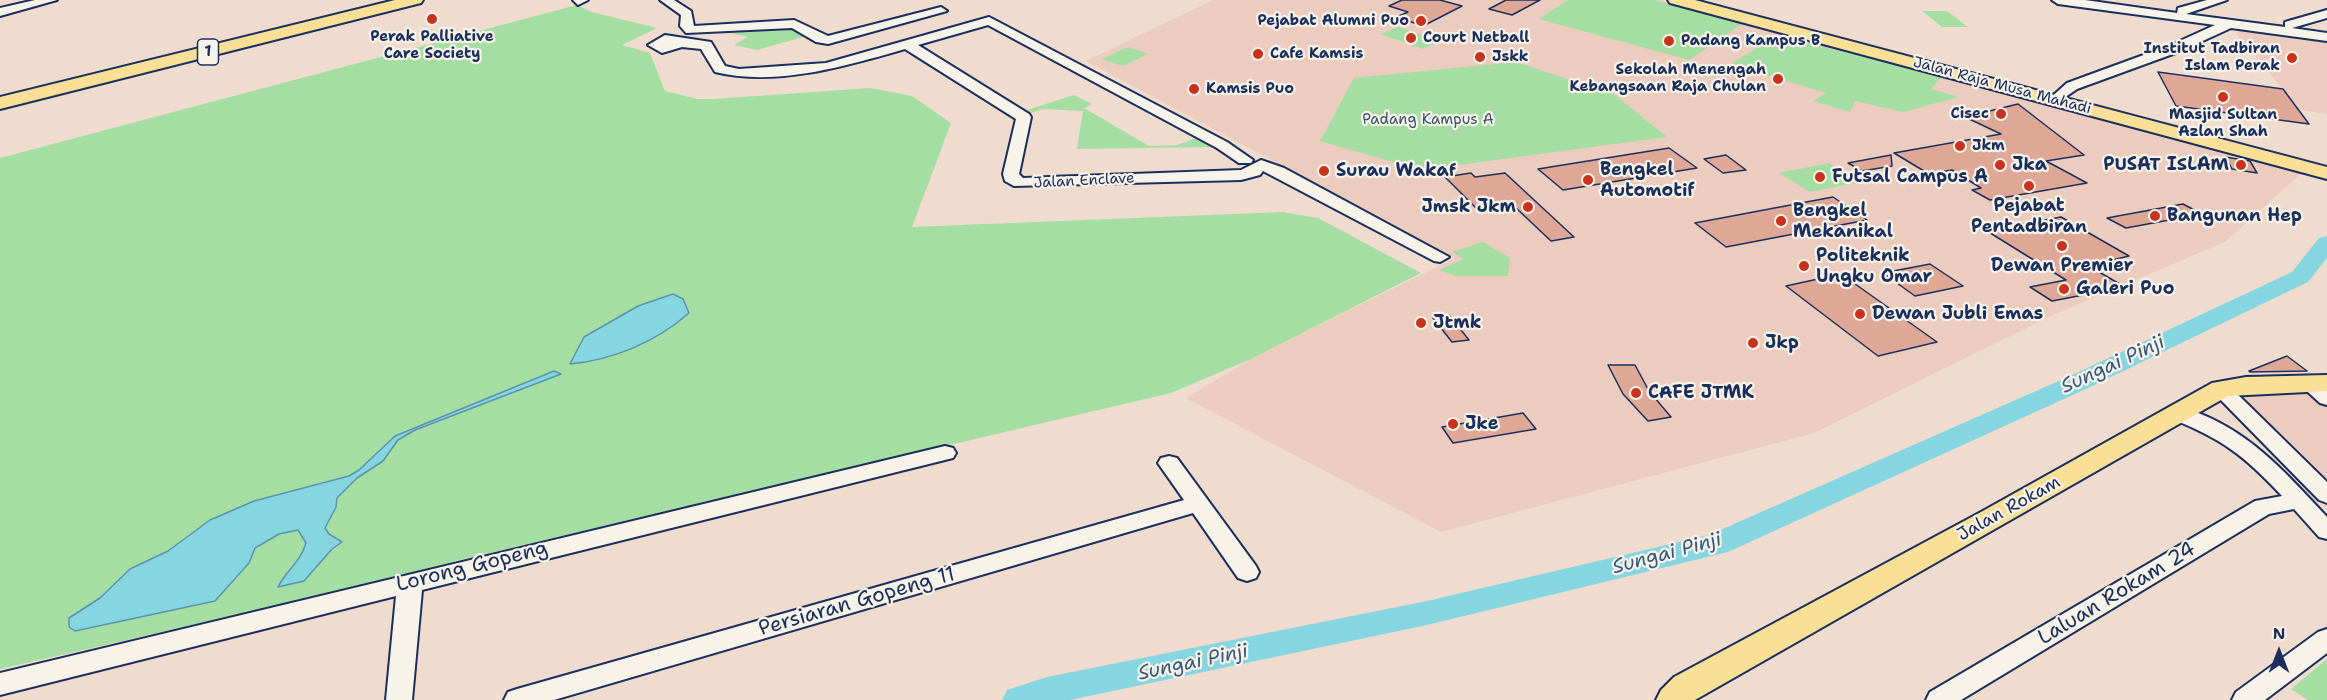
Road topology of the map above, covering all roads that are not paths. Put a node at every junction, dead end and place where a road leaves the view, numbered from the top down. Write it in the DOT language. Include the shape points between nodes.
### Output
graph roads {
  1 [pos="51,0"];
  2 [pos="395,0"];
  3 [pos="416,0"];
  4 [pos="666,0"];
  5 [pos="1676,0"];
  6 [pos="1690,0"];
  7 [pos="2058,0"];
  8 [pos="2103,0"];
  9 [pos="2221,0"];
  10 [pos="2082,2"];
  11 [pos="941,11"];
  12 [pos="2182,11"];
  13 [pos="0,12"];
  14 [pos="2327,14"];
  15 [pos="2229,24"];
  16 [pos="2290,25"];
  17 [pos="2327,30"];
  18 [pos="682,36"];
  19 [pos="2327,37"];
  20 [pos="906,44"];
  21 [pos="0,98"];
  22 [pos="2056,98"];
  23 [pos="0,103"];
  24 [pos="1252,164"];
  25 [pos="2327,168"];
  26 [pos="2327,173"];
  27 [pos="1440,257"];
  28 [pos="2321,388"];
  29 [pos="2221,389"];
  30 [pos="2177,413"];
  31 [pos="945,453"];
  32 [pos="1169,464"];
  33 [pos="2327,495"];
  34 [pos="2298,501"];
  35 [pos="1198,504"];
  36 [pos="2327,531"];
  37 [pos="1247,572"];
  38 [pos="410,583"];
  39 [pos="2327,639"];
  40 [pos="0,684"];
  41 [pos="399,700"];
  42 [pos="517,700"];
  43 [pos="1674,700"];
  44 [pos="1939,700"];
  45 [pos="2245,700"];
  1 -- 13 [label="street"];
  2 -- 21 [label="main road, 1"];
  3 -- 23 [label="main road, 1"];
  4 -- 18 [label="street" via="687,14"];
  5 -- 22 [label="main road, Jalan Raja Musa Mahadi"];
  6 -- 22 [label="main road, Jalan Raja Musa Mahadi"];
  7 -- 10 [label="street"];
  8 -- 12 [label="street"];
  9 -- 12 [label="street"];
  10 -- 15 [label="street"];
  11 -- 18 [label="street" via="828,40 794,24"];
  12 -- 16 [label="street"];
  14 -- 16 [label="street"];
  15 -- 19 [label="street"];
  15 -- 22 [label="street" via="2072,86"];
  16 -- 17 [label="street"];
  18 -- 20 [label="street" via="706,45 720,69 739,73 826,67"];
  20 -- 24 [label="street" via="989,21"];
  20 -- 24 [label="street, Jalan Enclave" via="1024,117 1011,174 1014,181 1026,184 1248,174"];
  22 -- 25 [label="main road, Jalan Raja Musa Mahadi"];
  22 -- 26 [label="main road, Jalan Raja Musa Mahadi"];
  24 -- 27 [label="street" via="1278,171"];
  28 -- 29 [label="main road" via="2246,385"];
  29 -- 30 [label="main road, Jalan Rokam"];
  29 -- 33 [label="street"];
  30 -- 34 [label="street" via="2219,430 2259,459"];
  30 -- 43 [label="main road, Jalan Rokam" via="1686,687"];
  31 -- 38 [label="street, Lorong Gopeng"];
  32 -- 35 [label="street"];
  34 -- 36 [label="street"];
  34 -- 44 [label="street, Laluan Rokam 24" via="2263,507"];
  35 -- 37 [label="street"];
  35 -- 42 [label="street, Persiaran Gopeng 11"];
  38 -- 40 [label="street, Lorong Gopeng"];
  38 -- 41 [label="street"];
  39 -- 45 [label="street"];
}
